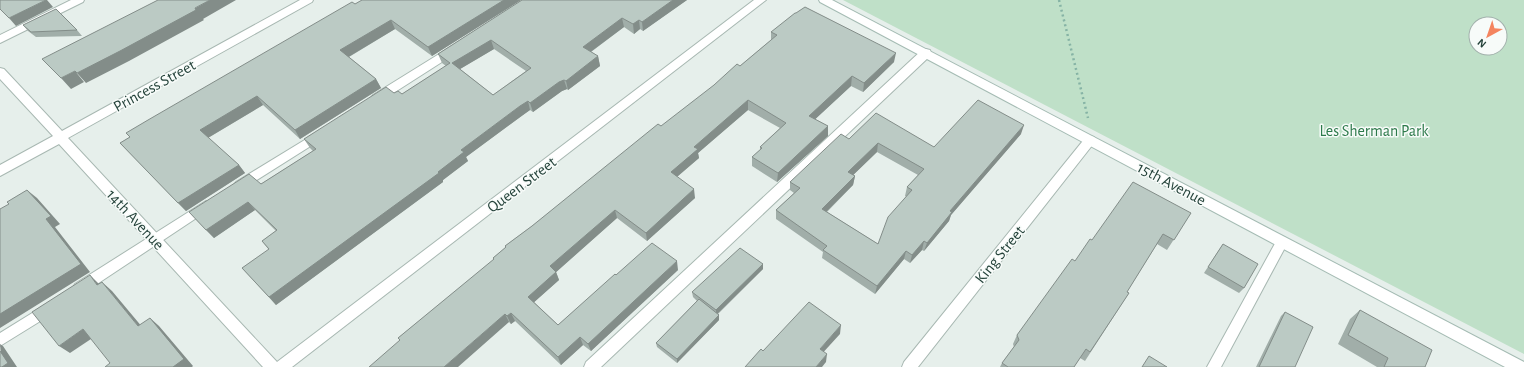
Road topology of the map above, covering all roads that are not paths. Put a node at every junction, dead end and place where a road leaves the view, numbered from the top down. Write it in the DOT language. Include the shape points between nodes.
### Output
graph roads {
  1 [pos="79,0"];
  2 [pos="308,0"];
  3 [pos="761,0"];
  4 [pos="824,0"];
  5 [pos="0,39"];
  6 [pos="464,43"];
  7 [pos="926,53"];
  8 [pos="0,72"];
  9 [pos="370,102"];
  10 [pos="329,128"];
  11 [pos="60,137"];
  12 [pos="1090,140"];
  13 [pos="0,171"];
  14 [pos="228,192"];
  15 [pos="215,201"];
  16 [pos="154,239"];
  17 [pos="1282,242"];
  18 [pos="71,294"];
  19 [pos="58,302"];
  20 [pos="0,340"];
  21 [pos="272,367"];
  22 [pos="281,367"];
  23 [pos="591,367"];
  24 [pos="909,367"];
  25 [pos="1214,367"];
  26 [pos="1519,367"];
  1 -- 5 [label="street"];
  2 -- 11 [label="street, Princess Street"];
  3 -- 22 [label="street, Queen Street"];
  4 -- 7 [label="street, 15th Avenue"];
  6 -- 9 [label="street"];
  7 -- 12 [label="street, 15th Avenue"];
  7 -- 23 [label="street"];
  8 -- 11 [label="street, 14th Avenue"];
  10 -- 14 [label="street"];
  11 -- 13 [label="street, Princess Street"];
  11 -- 16 [label="street, 14th Avenue"];
  12 -- 17 [label="street, 15th Avenue"];
  12 -- 24 [label="street, King Street"];
  15 -- 16 [label="street"];
  16 -- 18 [label="street"];
  16 -- 21 [label="street, 14th Avenue"];
  17 -- 25 [label="street"];
  17 -- 26 [label="street, 15th Avenue"];
  19 -- 20 [label="street"];
}
